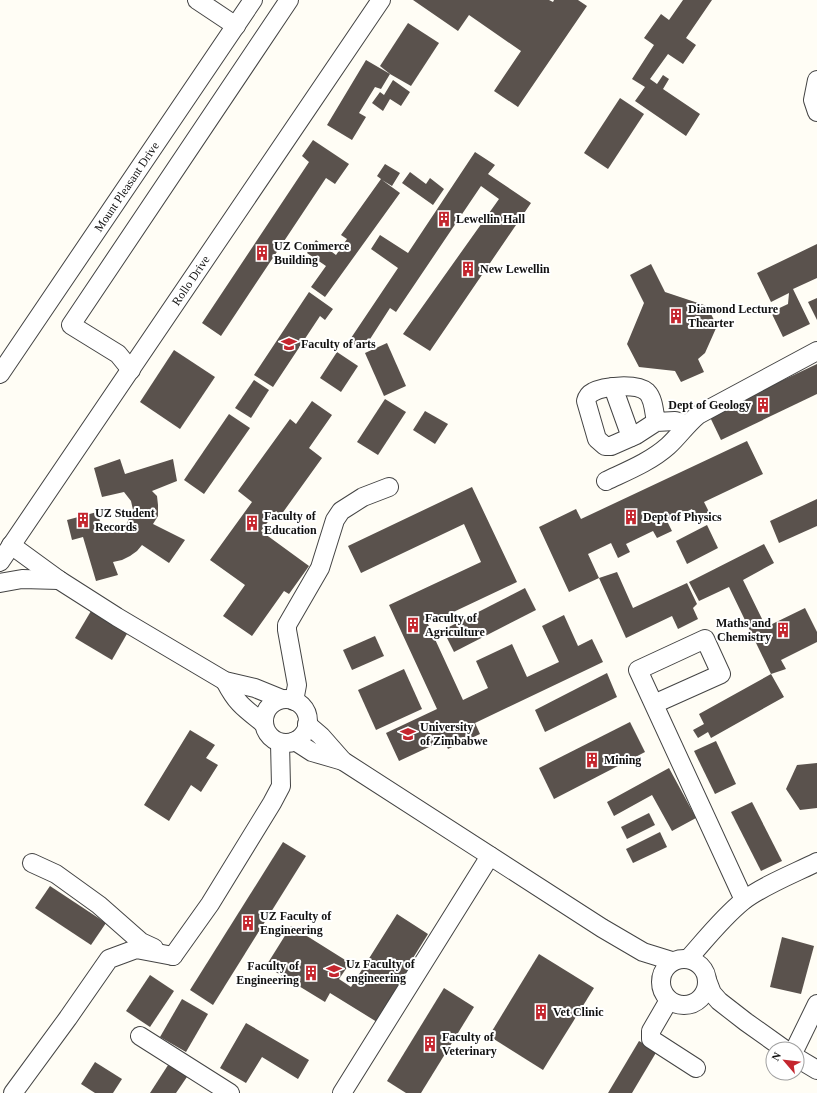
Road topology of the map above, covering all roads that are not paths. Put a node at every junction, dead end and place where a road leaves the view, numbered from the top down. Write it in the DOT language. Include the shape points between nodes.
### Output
graph roads {
  1 [pos="197,0"];
  2 [pos="253,0"];
  3 [pos="290,0"];
  4 [pos="382,0"];
  5 [pos="236,26"];
  6 [pos="817,80"];
  7 [pos="817,112"];
  8 [pos="817,351"];
  9 [pos="131,370"];
  10 [pos="0,374"];
  11 [pos="613,387"];
  12 [pos="656,422"];
  13 [pos="687,424"];
  14 [pos="631,437"];
  15 [pos="606,481"];
  16 [pos="389,487"];
  17 [pos="11,545"];
  18 [pos="0,562"];
  19 [pos="58,580"];
  20 [pos="0,583"];
  21 [pos="225,681"];
  22 [pos="288,700"];
  23 [pos="654,704"];
  24 [pos="263,723"];
  25 [pos="307,724"];
  26 [pos="288,742"];
  27 [pos="343,761"];
  28 [pos="490,856"];
  29 [pos="32,863"];
  30 [pos="816,867"];
  31 [pos="744,900"];
  32 [pos="716,926"];
  33 [pos="602,928"];
  34 [pos="173,956"];
  35 [pos="680,960"];
  36 [pos="706,976"];
  37 [pos="665,994"];
  38 [pos="691,1004"];
  39 [pos="817,1004"];
  40 [pos="746,1022"];
  41 [pos="140,1036"];
  42 [pos="810,1037"];
  43 [pos="773,1041"];
  44 [pos="805,1063"];
  45 [pos="696,1068"];
  46 [pos="817,1070"];
  47 [pos="13,1093"];
  48 [pos="230,1093"];
  49 [pos="342,1093"];
  1 -- 5 [label="street"];
  2 -- 5 [label="street, Mount Pleasant Drive"];
  3 -- 9 [label="street" via="71,325 118,354"];
  4 -- 9 [label="street, Rollo Drive"];
  5 -- 10 [label="street, Mount Pleasant Drive"];
  6 -- 7 [label="street" via="813,100"];
  8 -- 13 [label="street" via="698,415"];
  9 -- 17 [label="street, Rollo Drive"];
  11 -- 12 [label="street" via="631,386 646,391 652,401"];
  11 -- 14 [label="street"];
  11 -- 14 [label="street" via="601,388 587,396 586,401 597,439 605,446 611,446"];
  12 -- 13 [label="street" via="675,421"];
  12 -- 14 [label="street"];
  13 -- 15 [label="street" via="668,446 644,463"];
  16 -- 22 [label="street" via="363,497 341,511 334,520 320,568 287,625 296,685"];
  17 -- 18 [label="street, Rollo Drive"];
  17 -- 19 [label="street"];
  19 -- 20 [label="street" via="22,579"];
  19 -- 21 [label="street"];
  21 -- 22 [label="street"];
  21 -- 24 [label="street" via="243,708"];
  22 -- 24 [label="street" via="274,702 264,715"];
  22 -- 25 [label="street" via="303,707"];
  23 -- 31 [label="street"];
  24 -- 26 [label="street" via="272,739"];
  25 -- 26 [label="street" via="305,732"];
  25 -- 27 [label="street"];
  26 -- 27 [label="street"];
  26 -- 34 [label="street" via="281,786 272,803 210,904"];
  27 -- 28 [label="street"];
  28 -- 33 [label="street"];
  28 -- 49 [label="street"];
  29 -- 34 [label="street" via="56,874 99,905 141,942"];
  30 -- 31 [label="street" via="758,891"];
  31 -- 32 [label="street"];
  32 -- 35 [label="street"];
  32 -- 36 [label="street" via="708,949"];
  33 -- 35 [label="street" via="643,952"];
  33 -- 37 [label="street" via="647,965"];
  34 -- 47 [label="street" via="136,949 109,959"];
  35 -- 36 [label="street" via="695,961"];
  35 -- 37 [label="street" via="666,966 662,972 660,980"];
  36 -- 38 [label="street" via="703,994"];
  36 -- 40 [label="street" via="712,993"];
  37 -- 38 [label="street" via="676,1004"];
  37 -- 45 [label="street" via="651,1031 651,1039"];
  38 -- 40 [label="street"];
  39 -- 42 [label="street"];
  40 -- 43 [label="street"];
  41 -- 48 [label="street"];
  44 -- 46 [label="street"];
}
